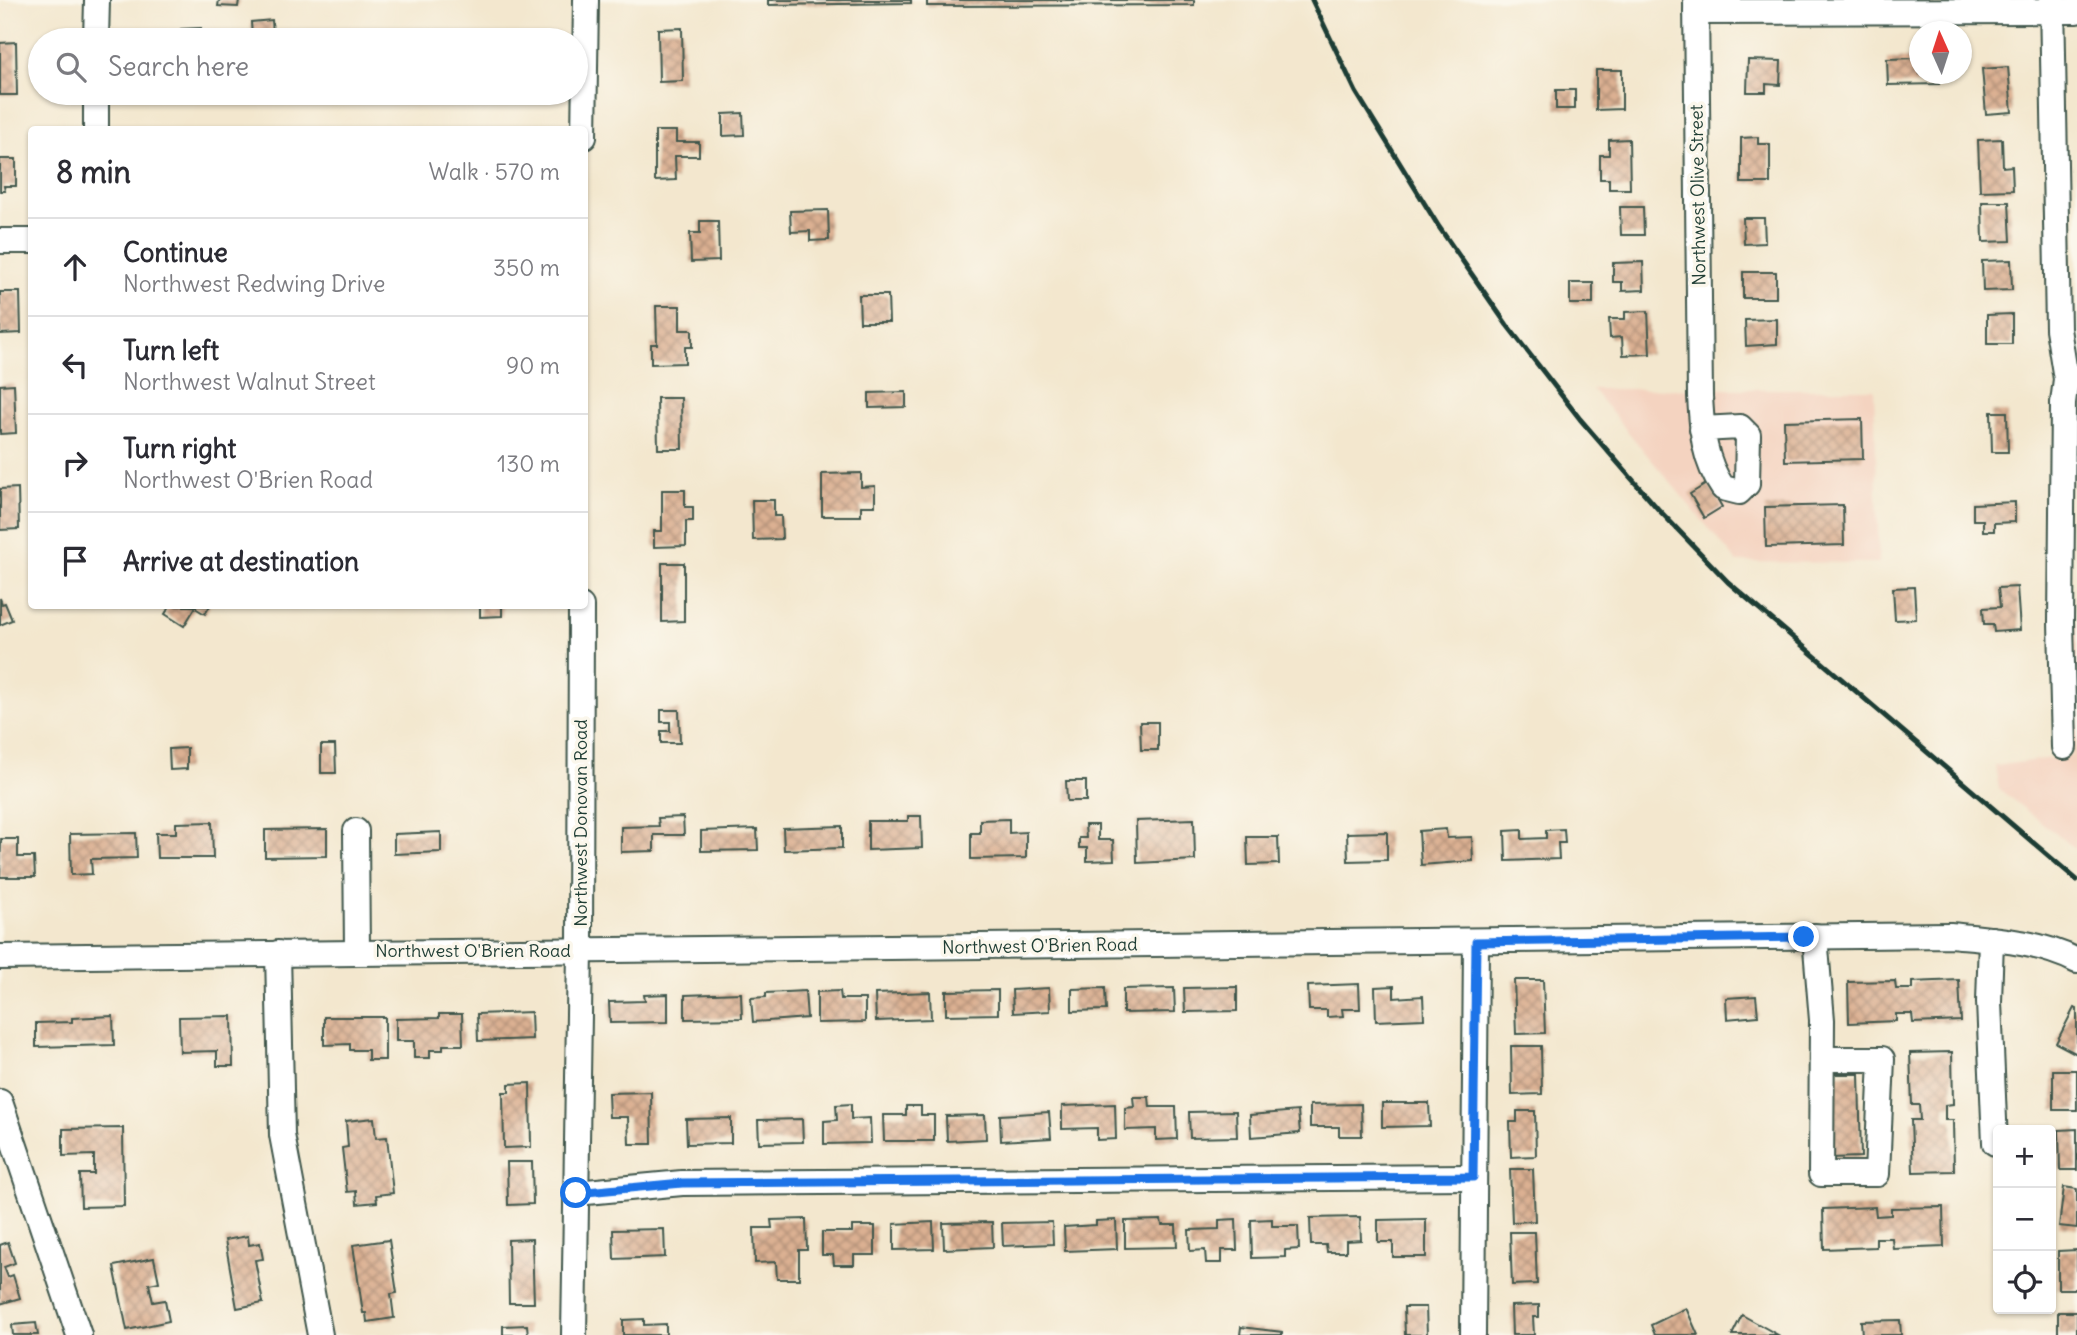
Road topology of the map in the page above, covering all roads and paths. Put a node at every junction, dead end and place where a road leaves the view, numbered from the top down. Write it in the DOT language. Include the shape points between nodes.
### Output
graph roads {
  1 [pos="97,0"];
  2 [pos="586,0"];
  3 [pos="1696,6"];
  4 [pos="2061,8"];
  5 [pos="96,28"];
  6 [pos="586,28"];
  7 [pos="96,105"];
  8 [pos="584,105"];
  9 [pos="96,126"];
  10 [pos="584,126"];
  11 [pos="0,241"];
  12 [pos="28,241"];
  13 [pos="2071,379"];
  14 [pos="1702,429"];
  15 [pos="581,609"];
  16 [pos="2070,723"];
  17 [pos="2064,747"];
  18 [pos="356,831"];
  19 [pos="1815,936"];
  20 [pos="1991,939"];
  21 [pos="1476,942"];
  22 [pos="580,950"];
  23 [pos="357,952"];
  24 [pos="278,953"];
  25 [pos="0,957"];
  26 [pos="2077,961"];
  27 [pos="1822,1059"];
  28 [pos="0,1102"];
  29 [pos="1993,1125"];
  30 [pos="1473,1177"];
  31 [pos="576,1193"];
  32 [pos="79,1335"];
  33 [pos="320,1335"];
  34 [pos="574,1335"];
  35 [pos="1473,1335"];
  1 -- 5 [label="street"];
  2 -- 6 [label="street"];
  3 -- 4 [label="street"];
  3 -- 14 [label="street, Northwest Olive Street"];
  4 -- 13 [label="street" via="2058,329"];
  7 -- 9 [label="street"];
  8 -- 10 [label="street"];
  11 -- 12 [label="street"];
  13 -- 16 [label="street" via="2063,403 2061,609"];
  15 -- 22 [label="street, Northwest Donovan Road"];
  16 -- 17 [label="street"];
  18 -- 23 [label="street"];
  19 -- 20 [label="street, Northwest O'Brien Road"];
  19 -- 21 [label="street, Northwest O'Brien Road"];
  19 -- 27 [label="street"];
  20 -- 26 [label="street, Northwest O'Brien Road"];
  20 -- 29 [label="street"];
  21 -- 22 [label="street, Northwest O'Brien Road"];
  21 -- 30 [label="street"];
  22 -- 23 [label="street, Northwest O'Brien Road"];
  22 -- 31 [label="street, Northwest Donovan Road"];
  23 -- 24 [label="street, Northwest O'Brien Road"];
  24 -- 25 [label="street, Northwest O'Brien Road"];
  24 -- 33 [label="street" via="282,1135"];
  27 -- 27 [label="street" via="1821,1174 1877,1174 1882,1059"];
  28 -- 32 [label="street"];
  30 -- 31 [label="street" via="682,1183"];
  30 -- 35 [label="street"];
  31 -- 34 [label="street, Northwest Donovan Road"];
}
